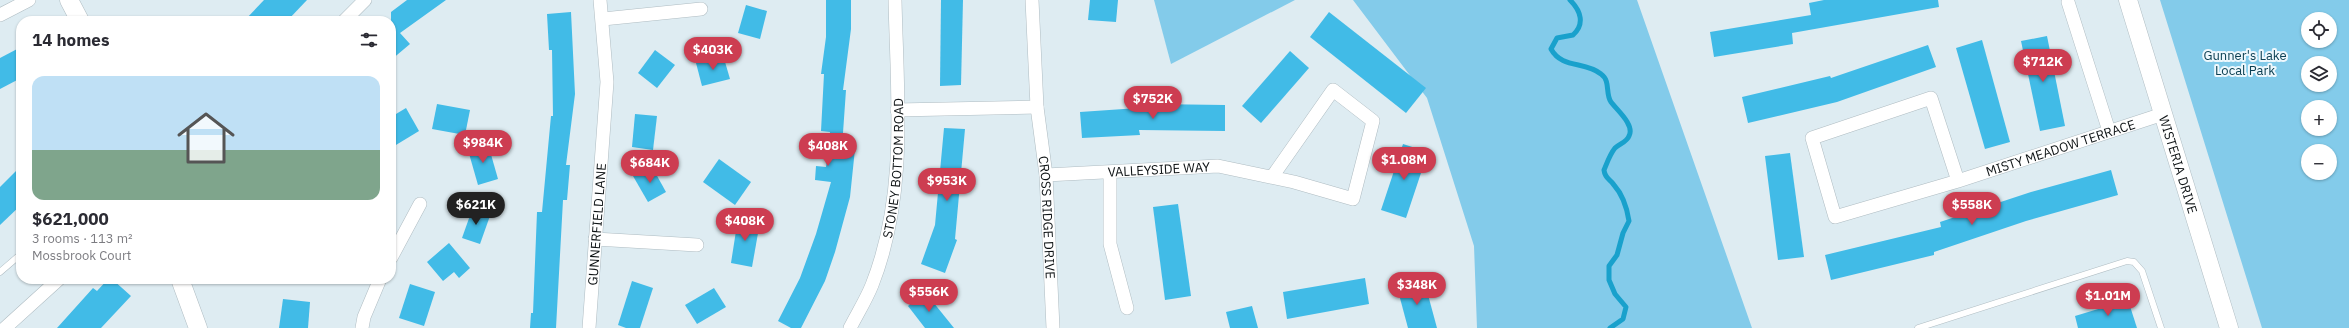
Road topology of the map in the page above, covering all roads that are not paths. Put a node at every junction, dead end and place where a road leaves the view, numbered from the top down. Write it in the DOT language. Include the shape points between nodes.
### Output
graph roads {
  1 [pos="29,0"];
  2 [pos="69,0"];
  3 [pos="365,0"];
  4 [pos="600,0"];
  5 [pos="895,0"];
  6 [pos="1032,0"];
  7 [pos="2128,0"];
  8 [pos="2068,2"];
  9 [pos="701,9"];
  10 [pos="0,15"];
  11 [pos="77,16"];
  12 [pos="349,16"];
  13 [pos="602,19"];
  14 [pos="1037,107"];
  15 [pos="897,110"];
  16 [pos="2163,114"];
  17 [pos="2109,131"];
  18 [pos="1110,173"];
  19 [pos="1046,175"];
  20 [pos="1272,177"];
  21 [pos="1958,181"];
  22 [pos="420,204"];
  23 [pos="595,239"];
  24 [pos="697,244"];
  25 [pos="396,249"];
  26 [pos="16,258"];
  27 [pos="0,272"];
  28 [pos="53,284"];
  29 [pos="182,284"];
  30 [pos="378,284"];
  31 [pos="1127,308"];
  32 [pos="5,328"];
  33 [pos="198,328"];
  34 [pos="362,328"];
  35 [pos="589,328"];
  36 [pos="850,328"];
  37 [pos="1053,328"];
  38 [pos="1918,328"];
  39 [pos="2161,328"];
  40 [pos="2229,328"];
  1 -- 10 [label="street"];
  2 -- 11 [label="street"];
  3 -- 12 [label="street"];
  4 -- 13 [label="street, GUNNERFIELD LANE"];
  5 -- 15 [label="street, STONEY BOTTOM ROAD"];
  6 -- 14 [label="street, CROSS RIDGE DRIVE"];
  7 -- 16 [label="street, WISTERIA DRIVE"];
  8 -- 17 [label="street"];
  9 -- 13 [label="street"];
  13 -- 23 [label="street, GUNNERFIELD LANE" via="607,82"];
  14 -- 15 [label="street"];
  14 -- 19 [label="street, CROSS RIDGE DRIVE"];
  15 -- 36 [label="street, STONEY BOTTOM ROAD" via="897,177 889,229 872,285"];
  16 -- 17 [label="street, MISTY MEADOW TERRACE"];
  16 -- 40 [label="street, WISTERIA DRIVE"];
  17 -- 21 [label="street, MISTY MEADOW TERRACE"];
  18 -- 19 [label="street, VALLEYSIDE WAY"];
  18 -- 20 [label="street, VALLEYSIDE WAY" via="1218,166"];
  18 -- 31 [label="street" via="1110,244"];
  19 -- 37 [label="street, CROSS RIDGE DRIVE"];
  20 -- 20 [label="street, VALLEYSIDE WAY" via="1353,199 1373,121 1333,90"];
  21 -- 21 [label="street, MISTY MEADOW TERRACE" via="1835,217 1812,138 1931,98"];
  22 -- 25 [label="street"];
  23 -- 24 [label="street"];
  23 -- 35 [label="street, GUNNERFIELD LANE"];
  26 -- 27 [label="lane"];
  28 -- 32 [label="street"];
  29 -- 33 [label="street"];
  30 -- 34 [label="street"];
  38 -- 39 [label="lane" via="2127,261 2134,262 2142,271"];
}
